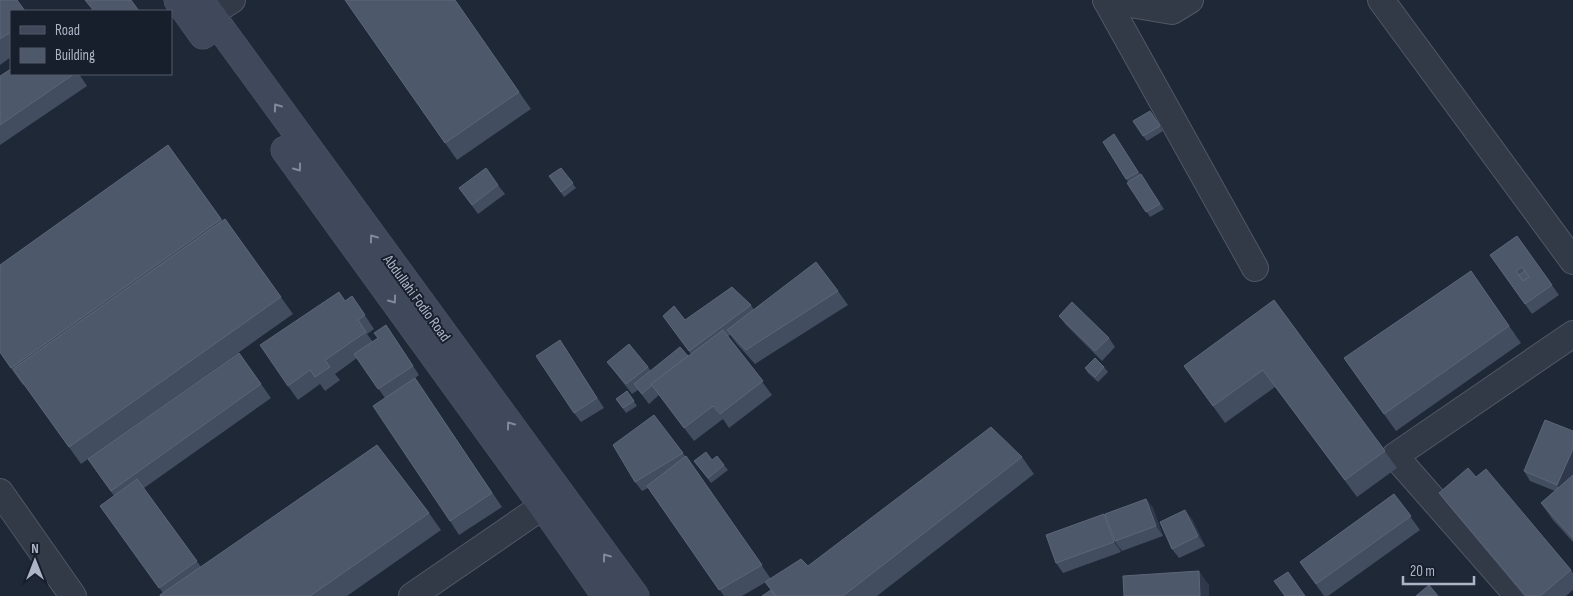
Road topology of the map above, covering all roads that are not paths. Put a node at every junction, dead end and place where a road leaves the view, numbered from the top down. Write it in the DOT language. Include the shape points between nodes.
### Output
graph roads {
  1 [pos="178,0"];
  2 [pos="1106,0"];
  3 [pos="1190,0"];
  4 [pos="1382,0"];
  5 [pos="214,5"];
  6 [pos="1573,261"];
  7 [pos="1255,268"];
  8 [pos="1573,334"];
  9 [pos="0,492"];
  10 [pos="543,506"];
  11 [pos="73,596"];
  12 [pos="412,596"];
  13 [pos="606,596"];
  14 [pos="635,596"];
  15 [pos="1518,596"];
  1 -- 10 [label="main road, Abdullahi Fodio Road, one-way"];
  2 -- 3 [label="street" via="1172,11"];
  2 -- 7 [label="street"];
  4 -- 6 [label="street"];
  14 -- 5 [label="main road, Abdullahi Fodio Road, one-way"];
  8 -- 15 [label="street" via="1395,456"];
  9 -- 11 [label="street"];
  10 -- 12 [label="street"];
  10 -- 13 [label="main road, Abdullahi Fodio Road"];
}
